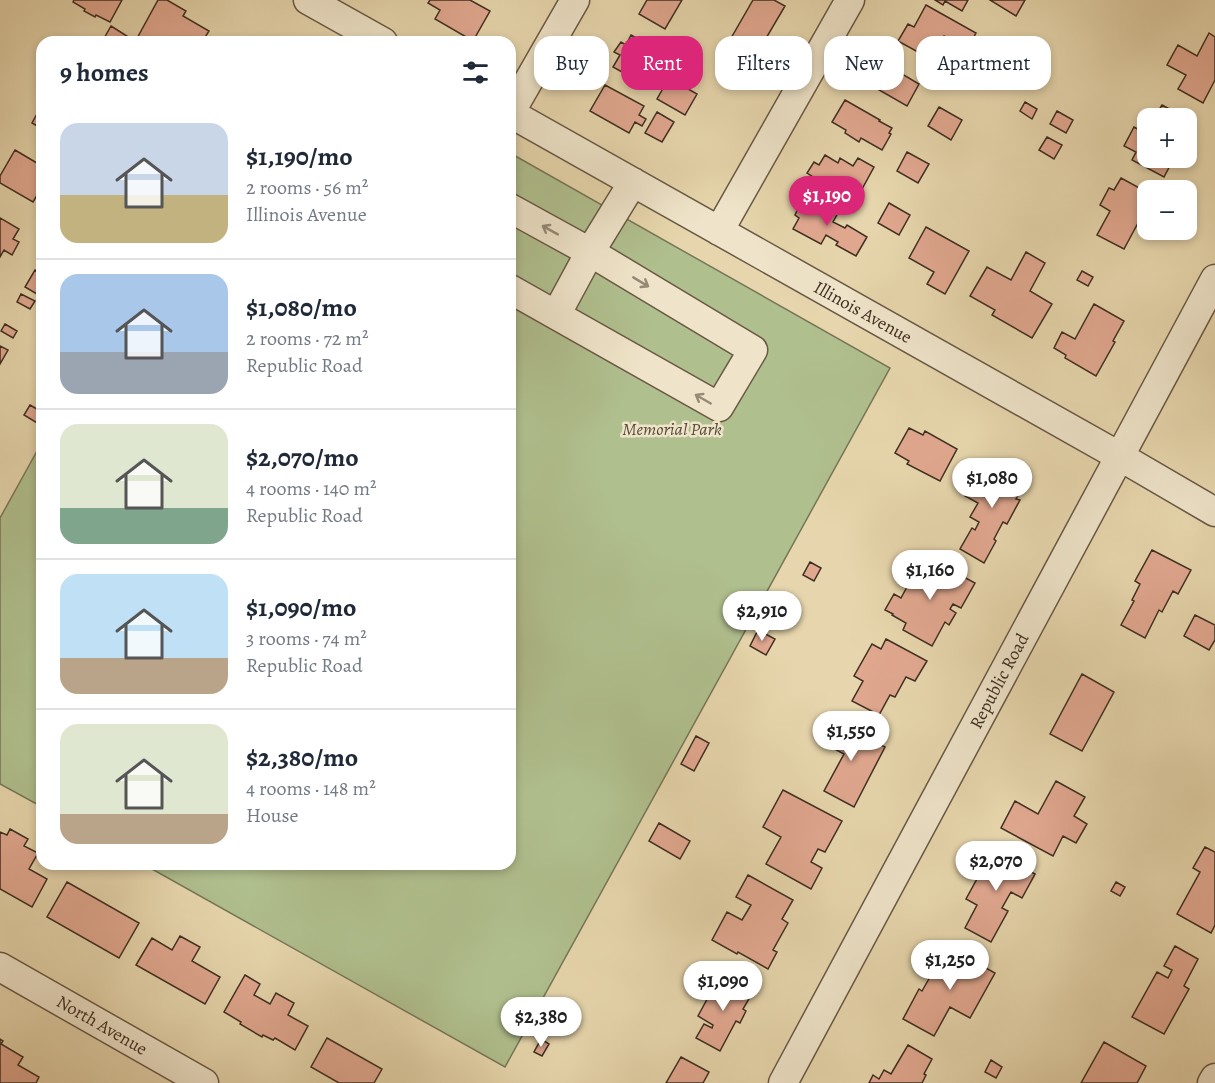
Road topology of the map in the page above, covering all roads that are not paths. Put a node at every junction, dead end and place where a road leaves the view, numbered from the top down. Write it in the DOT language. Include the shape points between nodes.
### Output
graph roads {
  1 [pos="308,0"];
  2 [pos="574,0"];
  3 [pos="850,0"];
  4 [pos="372,36"];
  5 [pos="516,102"];
  6 [pos="516,116"];
  7 [pos="633,182"];
  8 [pos="516,211"];
  9 [pos="718,231"];
  10 [pos="591,252"];
  11 [pos="1215,279"];
  12 [pos="516,293"];
  13 [pos="556,315"];
  14 [pos="1119,456"];
  15 [pos="1215,512"];
  16 [pos="0,967"];
  17 [pos="1215,1078"];
  18 [pos="204,1083"];
  19 [pos="783,1083"];
  20 [pos="1212,1083"];
  1 -- 4 [label="street"];
  2 -- 5 [label="street"];
  3 -- 9 [label="street"];
  6 -- 7 [label="street, Illinois Avenue"];
  7 -- 9 [label="street, Illinois Avenue"];
  7 -- 10 [label="street"];
  10 -- 8 [label="street, one-way"];
  9 -- 14 [label="street, Illinois Avenue"];
  10 -- 13 [label="street"];
  10 -- 13 [label="street, one-way" via="753,350 718,407"];
  11 -- 14 [label="street, Republic Road"];
  12 -- 13 [label="street"];
  14 -- 15 [label="street, Illinois Avenue"];
  14 -- 19 [label="street, Republic Road"];
  16 -- 18 [label="street, North Avenue"];
  17 -- 20 [label="street"];
}
